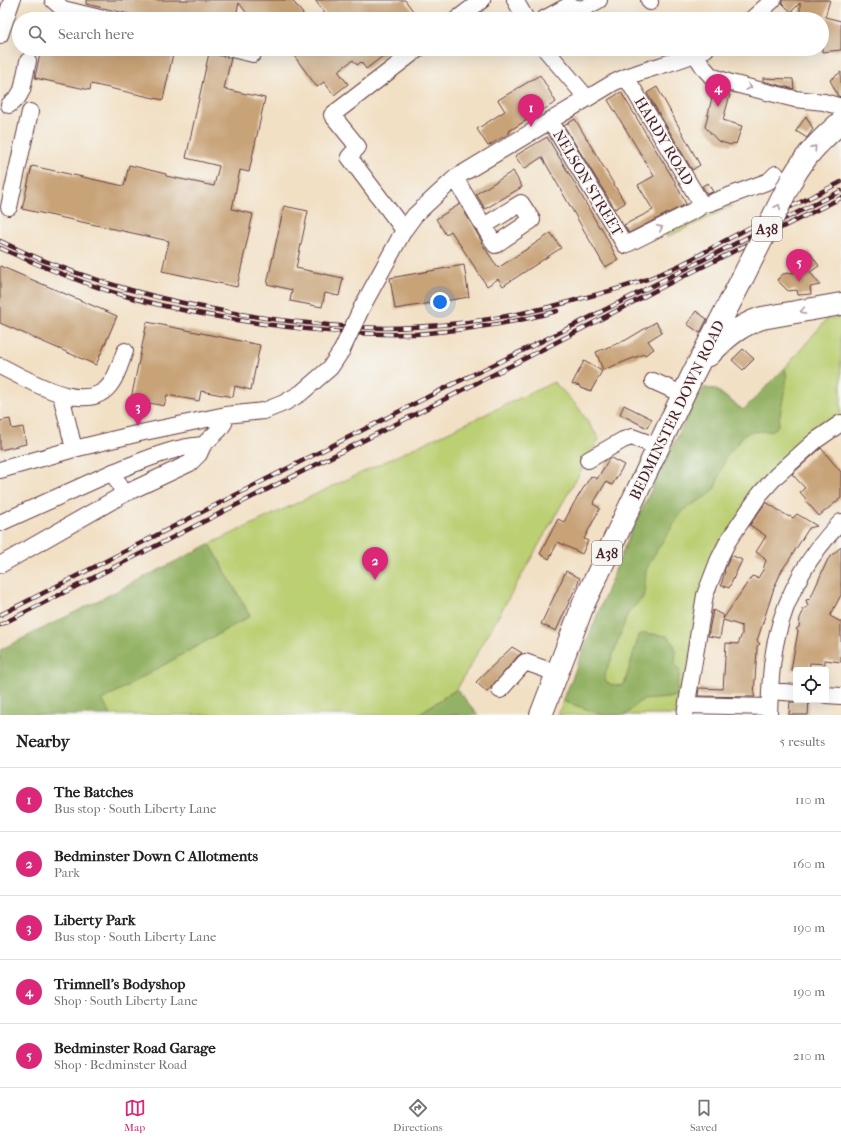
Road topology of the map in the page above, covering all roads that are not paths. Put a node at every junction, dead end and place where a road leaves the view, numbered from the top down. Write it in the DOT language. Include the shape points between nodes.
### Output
graph roads {
  1 [pos="12,0"];
  2 [pos="53,0"];
  3 [pos="482,0"];
  4 [pos="515,0"];
  5 [pos="599,0"];
  6 [pos="773,0"];
  7 [pos="75,12"];
  8 [pos="466,12"];
  9 [pos="522,12"];
  10 [pos="557,12"];
  11 [pos="760,12"];
  12 [pos="0,35"];
  13 [pos="409,56"];
  14 [pos="552,56"];
  15 [pos="688,56"];
  16 [pos="701,56"];
  17 [pos="28,61"];
  18 [pos="626,77"];
  19 [pos="587,98"];
  20 [pos="4,103"];
  21 [pos="841,109"];
  22 [pos="550,120"];
  23 [pos="841,122"];
  24 [pos="784,176"];
  25 [pos="455,178"];
  26 [pos="702,205"];
  27 [pos="9,207"];
  28 [pos="484,226"];
  29 [pos="404,230"];
  30 [pos="742,279"];
  31 [pos="841,304"];
  32 [pos="762,318"];
  33 [pos="125,351"];
  34 [pos="0,366"];
  35 [pos="693,374"];
  36 [pos="653,381"];
  37 [pos="61,395"];
  38 [pos="684,395"];
  39 [pos="226,415"];
  40 [pos="841,423"];
  41 [pos="203,445"];
  42 [pos="659,447"];
  43 [pos="74,448"];
  44 [pos="588,460"];
  45 [pos="0,470"];
  46 [pos="113,472"];
  47 [pos="124,494"];
  48 [pos="841,522"];
  49 [pos="0,523"];
  50 [pos="0,565"];
  51 [pos="556,673"];
  52 [pos="500,690"];
  53 [pos="793,694"];
  54 [pos="829,695"];
  55 [pos="841,696"];
  56 [pos="769,704"];
  57 [pos="686,710"];
  58 [pos="540,715"];
  1 -- 12 [label="street"];
  2 -- 7 [label="street" via="62,8"];
  3 -- 8 [label="street"];
  4 -- 9 [label="street"];
  5 -- 10 [label="street" via="583,9 568,6"];
  6 -- 11 [label="street"];
  13 -- 29 [label="street" via="332,115 358,147 349,157"];
  14 -- 19 [label="street"];
  15 -- 18 [label="street"];
  16 -- 21 [label="street, one-way" via="704,68 711,76 795,99 824,102"];
  17 -- 20 [label="street" via="18,97"];
  18 -- 19 [label="street"];
  18 -- 26 [label="street, HARDY ROAD"];
  19 -- 22 [label="street"];
  20 -- 27 [label="street" via="37,115"];
  22 -- 25 [label="street"];
  22 -- 26 [label="street, NELSON STREET, one-way" via="625,245"];
  24 -- 23 [label="highway, BEDMINSTER DOWN ROAD / A38, one-way"];
  24 -- 26 [label="street"];
  30 -- 24 [label="highway, BEDMINSTER DOWN ROAD / A38, one-way, bridge"];
  25 -- 28 [label="street"];
  25 -- 29 [label="street" via="415,215"];
  29 -- 39 [label="street, bridge" via="362,306 342,350 330,368 301,393 284,403 264,411"];
  30 -- 32 [label="highway, A38" via="738,297 739,307 744,314"];
  30 -- 35 [label="highway, BEDMINSTER DOWN ROAD / A38"];
  31 -- 32 [label="highway, A38, one-way"];
  32 -- 35 [label="highway, A38" via="733,332"];
  33 -- 37 [label="street" via="112,383 103,391 90,397 74,398"];
  34 -- 37 [label="street"];
  35 -- 38 [label="highway, BEDMINSTER DOWN ROAD / A38"];
  36 -- 38 [label="street"];
  37 -- 43 [label="street"];
  38 -- 42 [label="highway, BEDMINSTER DOWN ROAD / A38"];
  39 -- 41 [label="street" via="219,430"];
  39 -- 43 [label="street"];
  40 -- 57 [label="street" via="815,441 776,476 744,515 728,541 706,595"];
  41 -- 46 [label="street" via="190,446 143,460"];
  41 -- 47 [label="street" via="199,454 190,463"];
  42 -- 44 [label="street" via="632,437"];
  42 -- 51 [label="highway, BEDMINSTER DOWN ROAD / A38" via="584,603"];
  43 -- 45 [label="street"];
  46 -- 47 [label="street"];
  46 -- 49 [label="street"];
  47 -- 50 [label="street"];
  48 -- 56 [label="street" via="815,553 793,590 785,610 777,635"];
  51 -- 52 [label="street" via="525,662"];
  51 -- 58 [label="highway, BEDMINSTER DOWN ROAD / A38"];
  53 -- 56 [label="street"];
  54 -- 55 [label="street"];
  56 -- 57 [label="street"];
}
